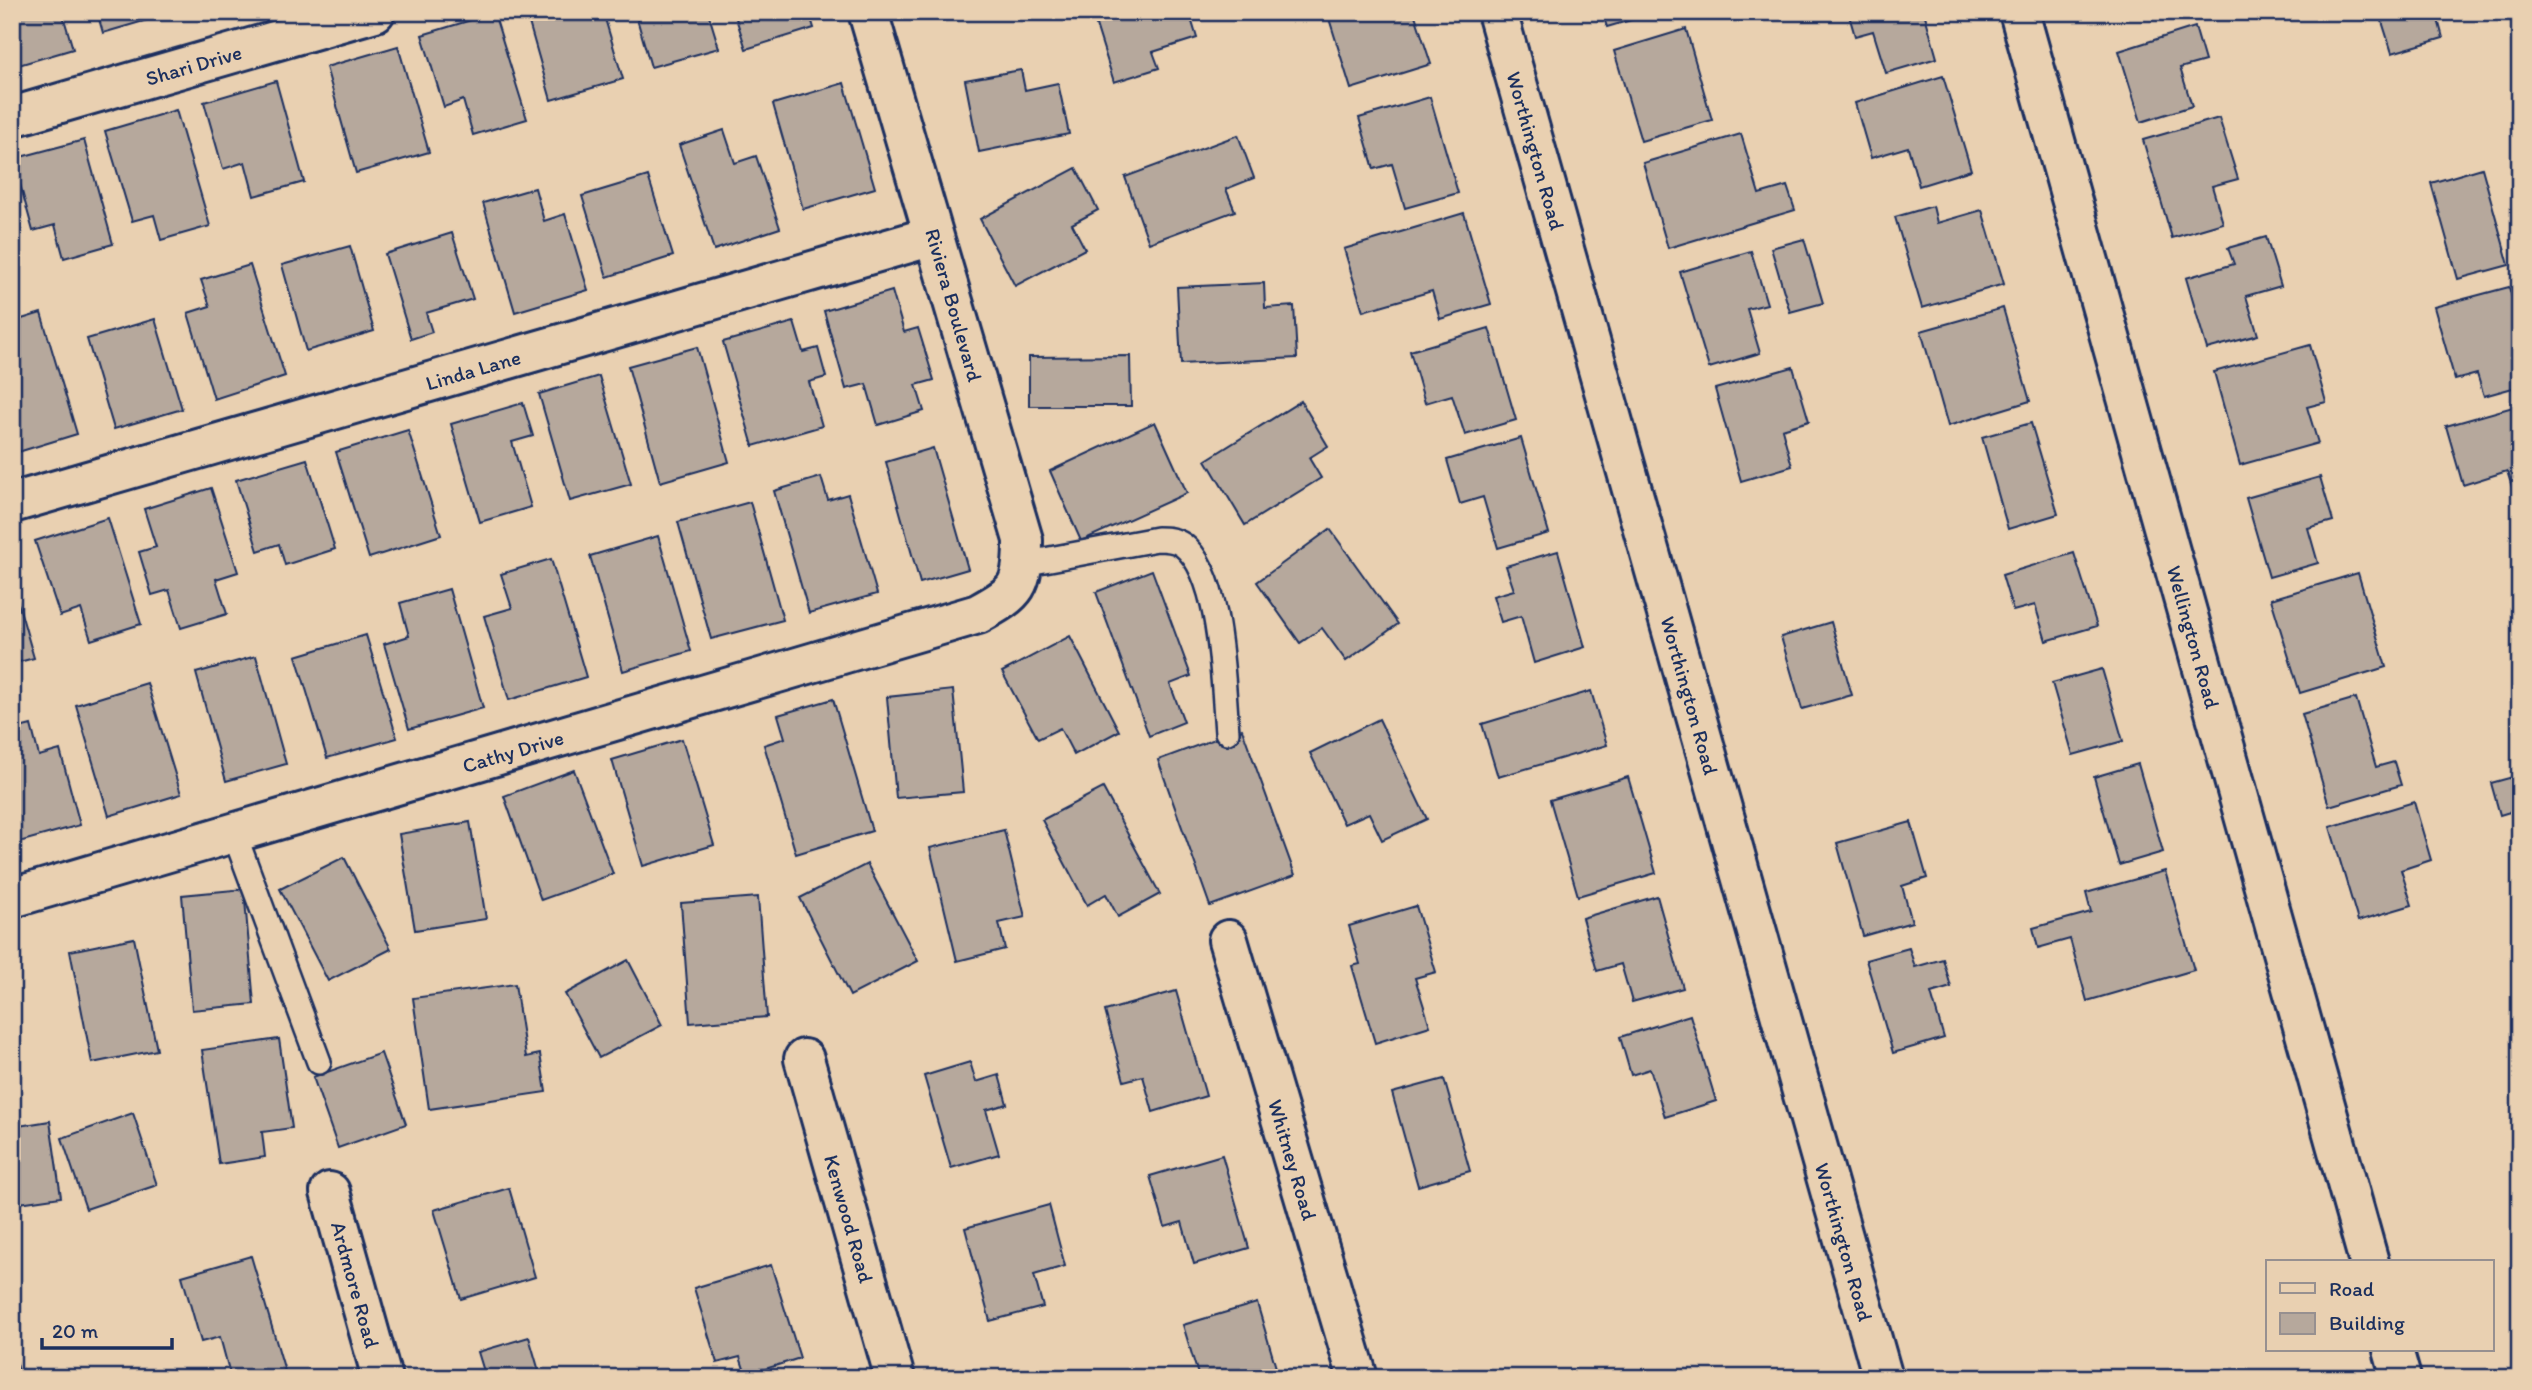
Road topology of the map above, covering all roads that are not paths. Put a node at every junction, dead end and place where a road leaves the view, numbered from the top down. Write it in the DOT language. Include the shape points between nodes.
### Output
graph roads {
  1 [pos="375,12"];
  2 [pos="868,12"];
  3 [pos="1497,12"];
  4 [pos="2019,12"];
  5 [pos="12,117"];
  6 [pos="933,236"];
  7 [pos="12,503"];
  8 [pos="1016,580"];
  9 [pos="1227,732"];
  10 [pos="234,833"];
  11 [pos="12,898"];
  12 [pos="1228,940"];
  13 [pos="804,1059"];
  14 [pos="318,1062"];
  15 [pos="330,1192"];
  16 [pos="2367,1260"];
  17 [pos="2394,1352"];
  18 [pos="382,1378"];
  19 [pos="895,1378"];
  20 [pos="1358,1378"];
  21 [pos="1882,1378"];
  22 [pos="2401,1378"];
  1 -- 5 [label="street, Shari Drive"];
  2 -- 6 [label="street, Riviera Boulevard"];
  3 -- 21 [label="street, Worthington Road"];
  4 -- 16 [label="street, Wellington Road"];
  6 -- 7 [label="street, Linda Lane"];
  6 -- 8 [label="street, Riviera Boulevard" via="1023,540"];
  8 -- 9 [label="lane" via="1157,538 1182,544 1200,568 1214,611"];
  8 -- 10 [label="street, Cathy Drive" via="978,614"];
  10 -- 11 [label="street, Cathy Drive"];
  10 -- 14 [label="lane"];
  12 -- 20 [label="street, Whitney Road"];
  13 -- 19 [label="street, Kenwood Road"];
  15 -- 18 [label="street, Ardmore Road"];
  17 -- 22 [label="street"];
}
